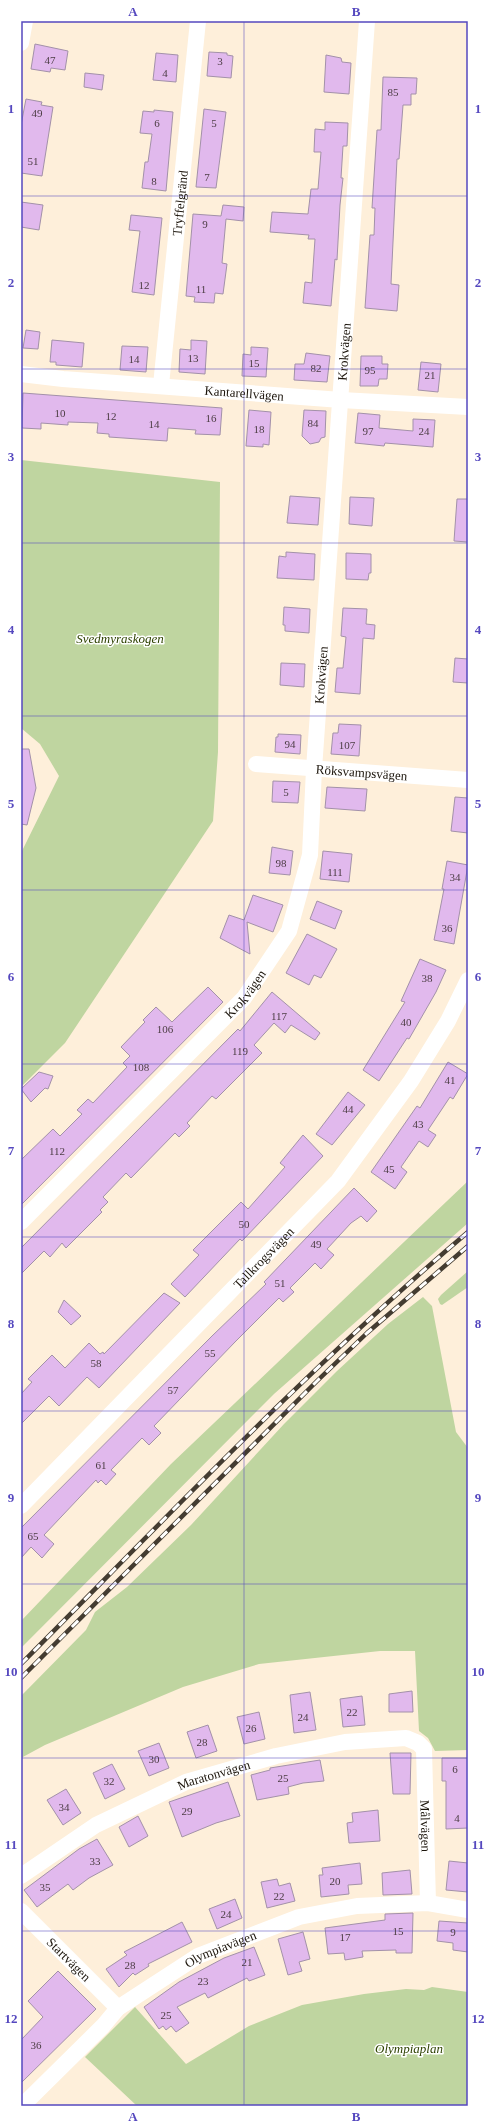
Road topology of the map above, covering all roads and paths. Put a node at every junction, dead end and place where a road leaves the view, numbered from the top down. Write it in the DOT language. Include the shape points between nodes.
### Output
graph roads {
  1 [pos="25,21"];
  2 [pos="198,21"];
  3 [pos="367,21"];
  4 [pos="21,43"];
  5 [pos="21,374"];
  6 [pos="161,385"];
  7 [pos="341,400"];
  8 [pos="468,407"];
  9 [pos="256,764"];
  10 [pos="314,768"];
  11 [pos="468,780"];
  12 [pos="468,980"];
  13 [pos="21,1222"];
  14 [pos="21,1506"];
  15 [pos="424,1749"];
  16 [pos="21,1876"];
  17 [pos="428,1903"];
  18 [pos="468,1910"];
  19 [pos="21,1911"];
  20 [pos="118,2008"];
  21 [pos="22,2106"];
  1 -- 4 [label="street"];
  2 -- 6 [label="street, Tryffelgränd"];
  3 -- 7 [label="street, Krokvägen"];
  5 -- 6 [label="street, Kantarellvägen"];
  6 -- 7 [label="street, Kantarellvägen"];
  7 -- 8 [label="street, Kantarellvägen"];
  7 -- 10 [label="street, Krokvägen"];
  9 -- 10 [label="street, Röksvampsvägen"];
  10 -- 11 [label="street, Röksvampsvägen"];
  10 -- 13 [label="street, Krokvägen" via="310,855 289,931 244,998"];
  12 -- 14 [label="street, Tallkrogsvägen" via="448,1021 411,1081 338,1181"];
  15 -- 16 [label="street, Maratonvägen" via="406,1738 345,1742 276,1756 186,1782 96,1825"];
  15 -- 17 [label="street, Målvägen"];
  17 -- 18 [label="street, Olympiavägen"];
  17 -- 20 [label="street, Olympiavägen" via="357,1906 299,1917 198,1956"];
  19 -- 20 [label="street, Startvägen"];
  20 -- 21 [label="street, Olympiavägen"];
}
